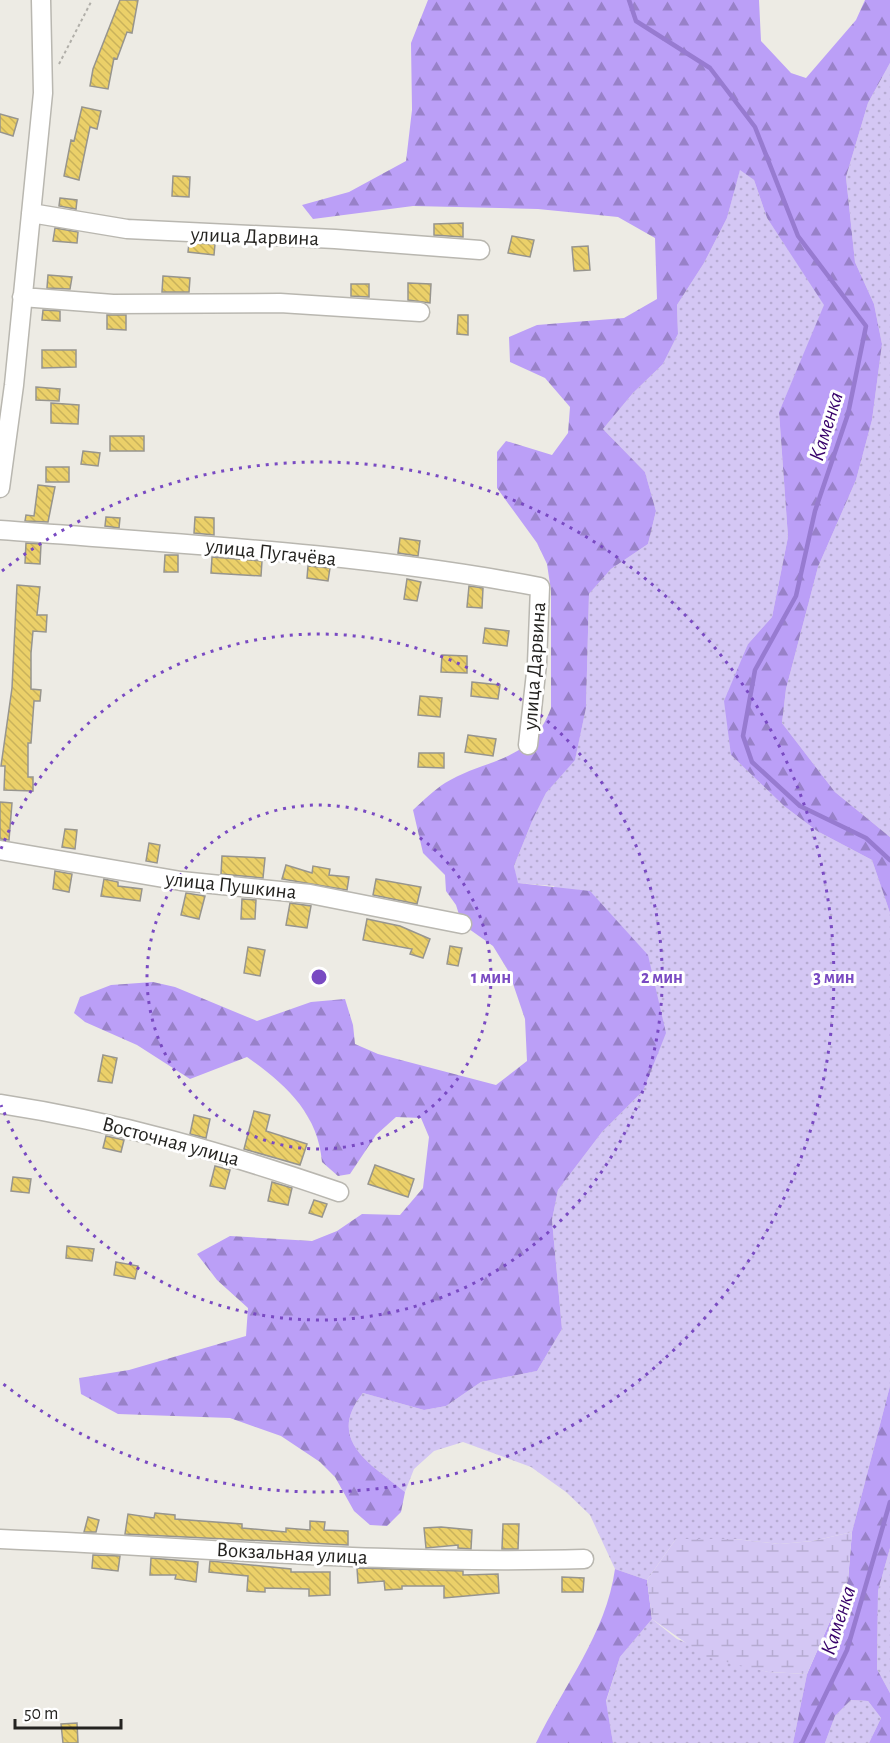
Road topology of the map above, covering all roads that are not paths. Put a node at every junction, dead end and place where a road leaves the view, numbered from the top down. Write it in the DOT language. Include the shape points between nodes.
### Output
graph roads {
  1 [pos="41,0"];
  2 [pos="31,213"];
  3 [pos="480,250"];
  4 [pos="22,297"];
  5 [pos="420,312"];
  6 [pos="0,488"];
  7 [pos="0,530"];
  8 [pos="540,587"];
  9 [pos="528,745"];
  10 [pos="0,850"];
  11 [pos="462,924"];
  12 [pos="0,1104"];
  13 [pos="339,1192"];
  14 [pos="0,1539"];
  15 [pos="584,1559"];
  1 -- 2 [label="street" via="43,93"];
  2 -- 3 [label="street, улица Дарвина" via="127,229"];
  2 -- 4 [label="street"];
  4 -- 5 [label="street" via="113,304 280,303"];
  4 -- 6 [label="street"];
  7 -- 8 [label="street, улица Пугачёва" via="258,549 474,575"];
  8 -- 9 [label="street, улица Дарвина"];
  10 -- 11 [label="street, улица Пушкина" via="181,881 310,894"];
  12 -- 13 [label="street, Восточная улица" via="144,1131"];
  14 -- 15 [label="street, Вокзальная улица" via="334,1556"];
}
